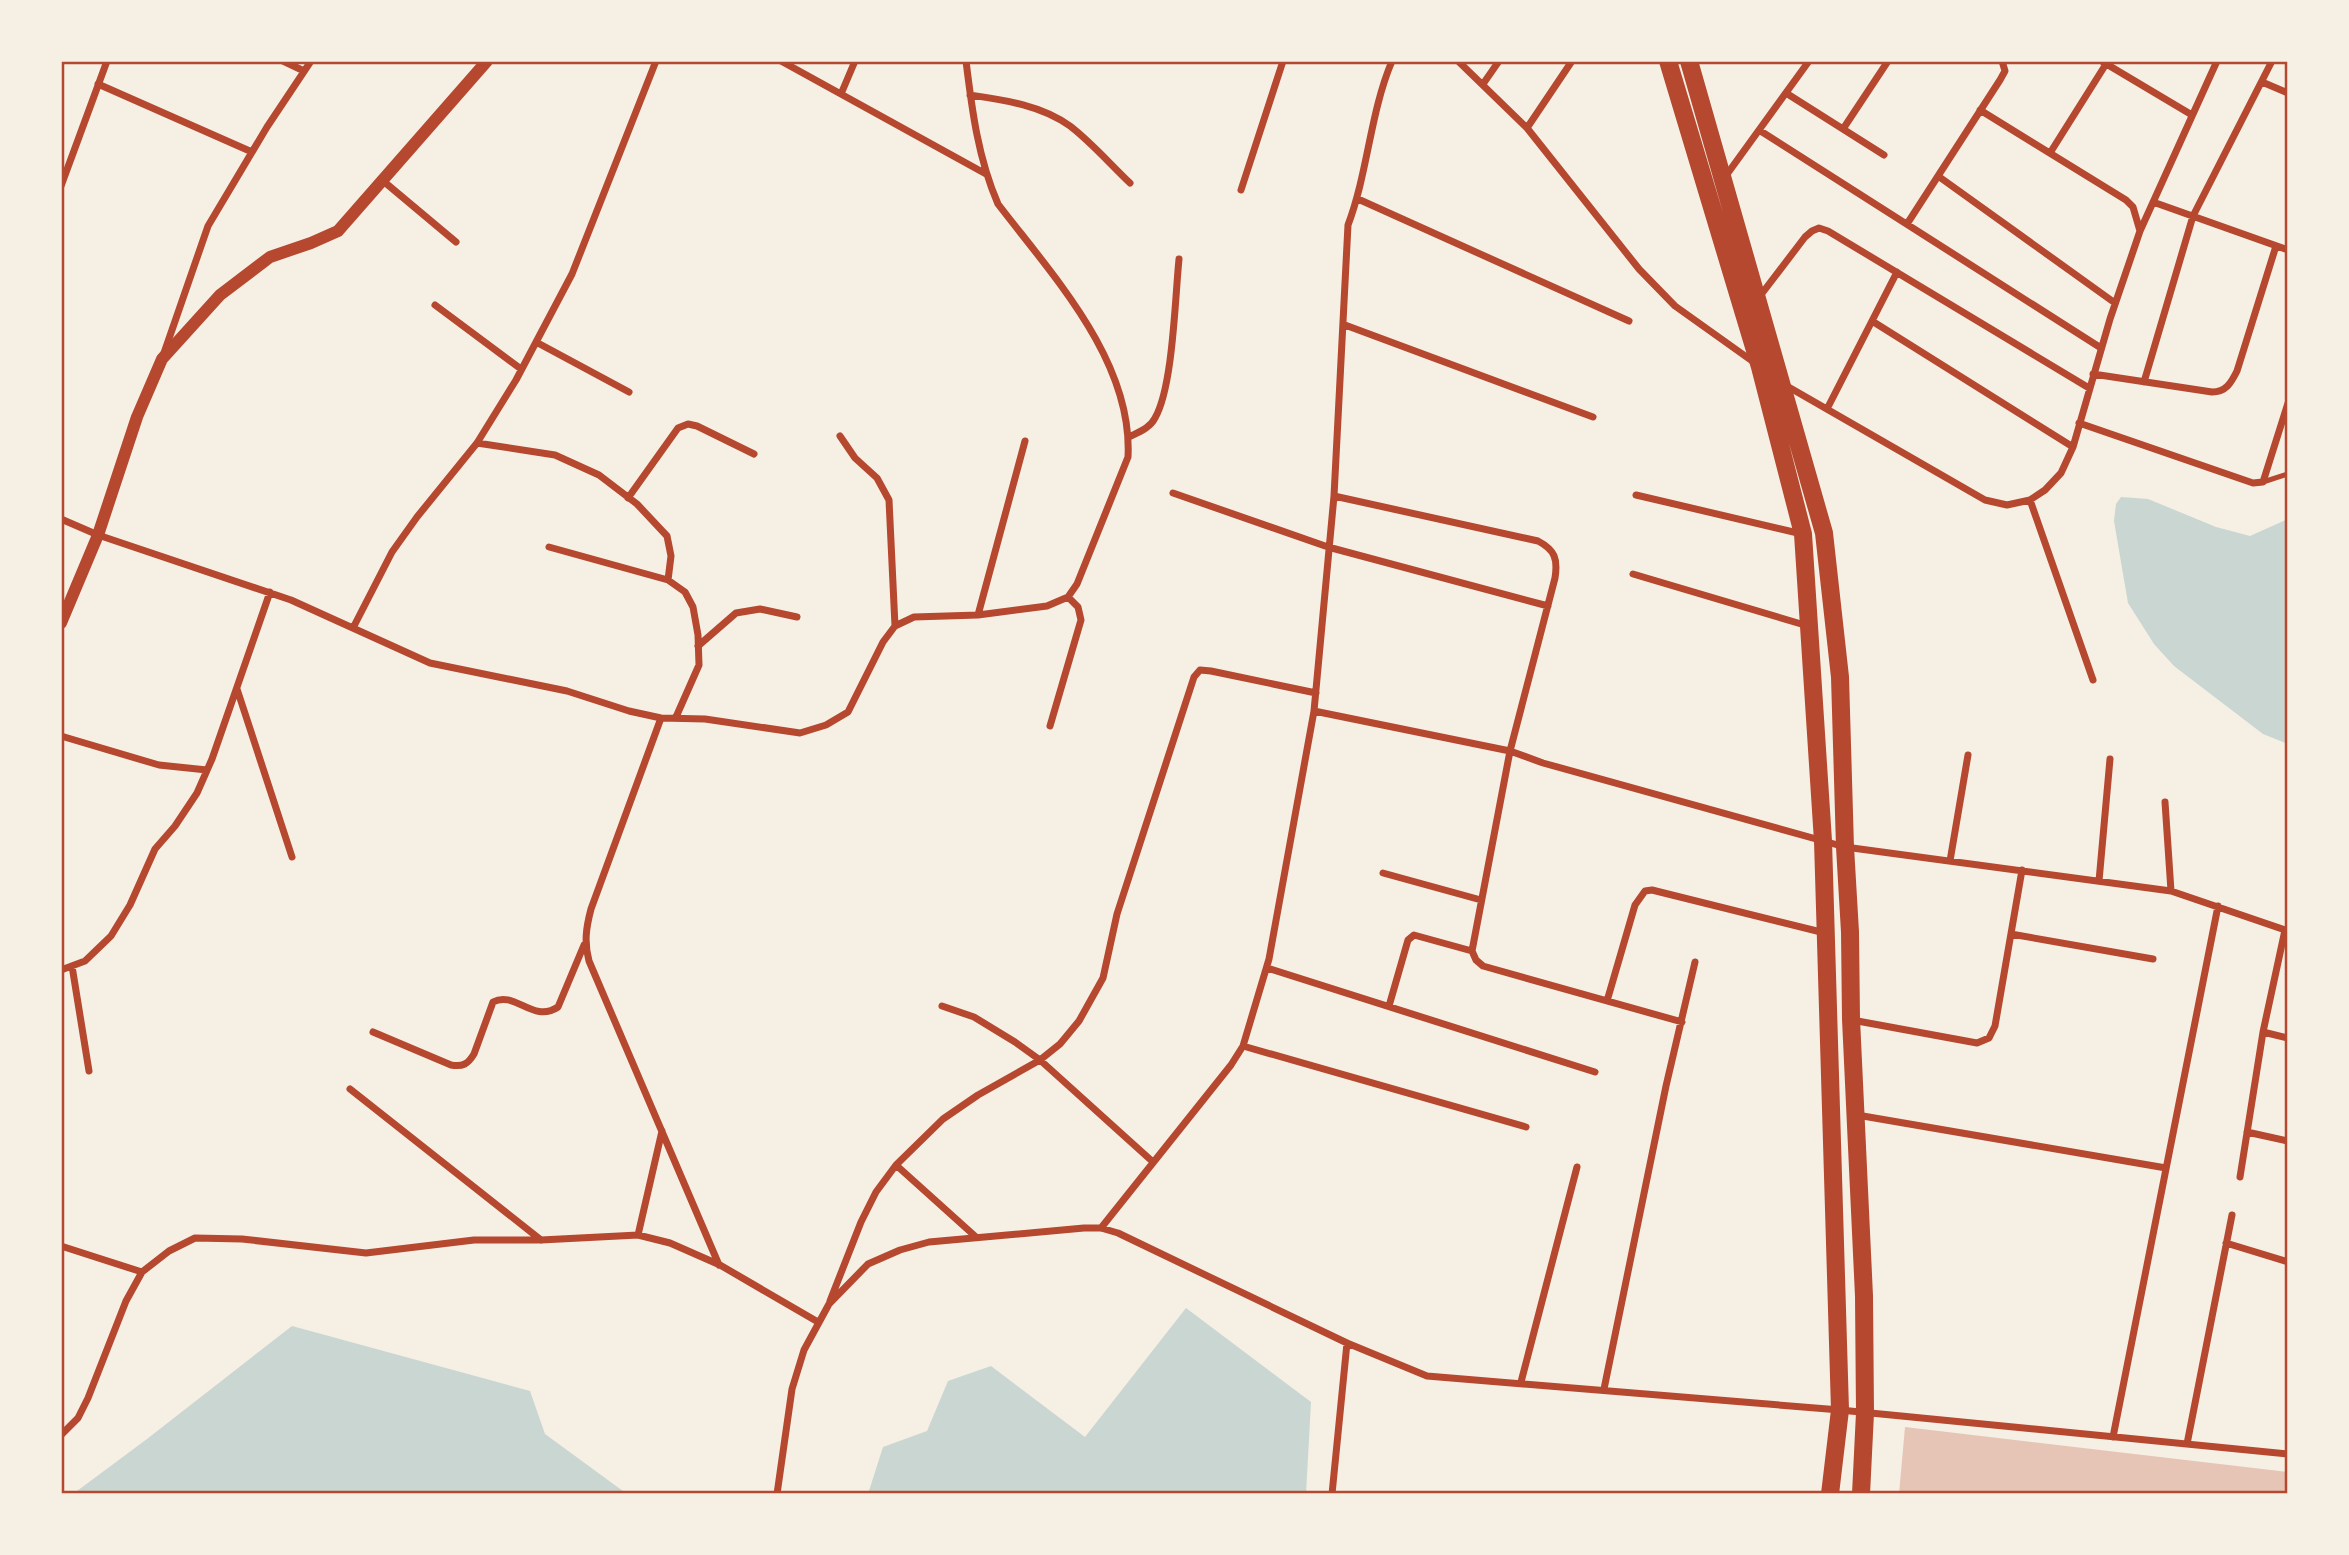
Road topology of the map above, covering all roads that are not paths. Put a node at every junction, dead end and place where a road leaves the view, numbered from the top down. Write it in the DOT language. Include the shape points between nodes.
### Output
graph roads {
  1 [pos="107,61"];
  2 [pos="283,61"];
  3 [pos="311,61"];
  4 [pos="487,61"];
  5 [pos="656,61"];
  6 [pos="781,61"];
  7 [pos="855,61"];
  8 [pos="966,61"];
  9 [pos="1283,61"];
  10 [pos="1392,61"];
  11 [pos="1458,61"];
  12 [pos="1499,61"];
  13 [pos="1572,61"];
  14 [pos="1668,61"];
  15 [pos="1689,61"];
  16 [pos="1809,61"];
  17 [pos="1888,61"];
  18 [pos="2002,61"];
  19 [pos="2217,61"];
  20 [pos="2272,61"];
  21 [pos="2104,62"];
  22 [pos="795,65"];
  23 [pos="304,71"];
  24 [pos="2262,82"];
  25 [pos="98,84"];
  26 [pos="1483,84"];
  27 [pos="1786,93"];
  28 [pos="2288,93"];
  29 [pos="841,94"];
  30 [pos="970,95"];
  31 [pos="1980,110"];
  32 [pos="2192,115"];
  33 [pos="1527,128"];
  34 [pos="1843,129"];
  35 [pos="1759,130"];
  36 [pos="252,152"];
  37 [pos="2050,153"];
  38 [pos="1884,155"];
  39 [pos="987,174"];
  40 [pos="1938,176"];
  41 [pos="1724,179"];
  42 [pos="383,180"];
  43 [pos="1130,183"];
  44 [pos="61,186"];
  45 [pos="1241,190"];
  46 [pos="1358,199"];
  47 [pos="2153,202"];
  48 [pos="2193,216"];
  49 [pos="1907,224"];
  50 [pos="2140,231"];
  51 [pos="456,242"];
  52 [pos="2276,246"];
  53 [pos="2288,250"];
  54 [pos="1179,259"];
  55 [pos="1897,272"];
  56 [pos="1758,298"];
  57 [pos="2115,303"];
  58 [pos="435,305"];
  59 [pos="1629,321"];
  60 [pos="1872,321"];
  61 [pos="1345,326"];
  62 [pos="536,342"];
  63 [pos="2101,348"];
  64 [pos="162,359"];
  65 [pos="1760,367"];
  66 [pos="521,369"];
  67 [pos="2093,374"];
  68 [pos="2144,383"];
  69 [pos="1783,384"];
  70 [pos="2089,388"];
  71 [pos="629,392"];
  72 [pos="2288,403"];
  73 [pos="1827,409"];
  74 [pos="1593,417"];
  75 [pos="2079,423"];
  76 [pos="839,436"];
  77 [pos="1129,437"];
  78 [pos="1025,441"];
  79 [pos="477,443"];
  80 [pos="2073,447"];
  81 [pos="754,454"];
  82 [pos="2288,474"];
  83 [pos="2263,482"];
  84 [pos="1173,493"];
  85 [pos="1636,495"];
  86 [pos="1334,496"];
  87 [pos="628,498"];
  88 [pos="2029,500"];
  89 [pos="61,519"];
  90 [pos="1803,534"];
  91 [pos="98,535"];
  92 [pos="549,547"];
  93 [pos="1328,547"];
  94 [pos="1633,574"];
  95 [pos="668,580"];
  96 [pos="270,592"];
  97 [pos="1068,597"];
  98 [pos="1548,606"];
  99 [pos="978,615"];
  100 [pos="797,617"];
  101 [pos="61,623"];
  102 [pos="895,626"];
  103 [pos="1809,627"];
  104 [pos="353,628"];
  105 [pos="698,646"];
  106 [pos="2093,680"];
  107 [pos="237,688"];
  108 [pos="1316,693"];
  109 [pos="1314,711"];
  110 [pos="661,718"];
  111 [pos="676,718"];
  112 [pos="1050,726"];
  113 [pos="61,736"];
  114 [pos="1510,751"];
  115 [pos="1968,755"];
  116 [pos="2110,759"];
  117 [pos="207,770"];
  118 [pos="2165,802"];
  119 [pos="1823,841"];
  120 [pos="1845,847"];
  121 [pos="292,857"];
  122 [pos="1950,861"];
  123 [pos="2022,870"];
  124 [pos="1383,873"];
  125 [pos="2099,881"];
  126 [pos="2171,891"];
  127 [pos="1481,900"];
  128 [pos="2218,906"];
  129 [pos="2286,930"];
  130 [pos="1826,933"];
  131 [pos="2011,934"];
  132 [pos="585,945"];
  133 [pos="1472,951"];
  134 [pos="2153,959"];
  135 [pos="1695,962"];
  136 [pos="72,966"];
  137 [pos="1267,968"];
  138 [pos="61,970"];
  139 [pos="1607,1001"];
  140 [pos="942,1006"];
  141 [pos="1389,1006"];
  142 [pos="1851,1019"];
  143 [pos="1682,1022"];
  144 [pos="373,1032"];
  145 [pos="2263,1032"];
  146 [pos="2288,1038"];
  147 [pos="1243,1046"];
  148 [pos="1041,1060"];
  149 [pos="89,1071"];
  150 [pos="1595,1072"];
  151 [pos="350,1089"];
  152 [pos="1856,1115"];
  153 [pos="1526,1127"];
  154 [pos="662,1131"];
  155 [pos="2247,1132"];
  156 [pos="2288,1141"];
  157 [pos="1153,1162"];
  158 [pos="896,1165"];
  159 [pos="1577,1167"];
  160 [pos="2166,1167"];
  161 [pos="2240,1177"];
  162 [pos="2232,1215"];
  163 [pos="1101,1228"];
  164 [pos="638,1235"];
  165 [pos="976,1237"];
  166 [pos="541,1240"];
  167 [pos="2226,1243"];
  168 [pos="61,1246"];
  169 [pos="2288,1262"];
  170 [pos="720,1265"];
  171 [pos="142,1272"];
  172 [pos="829,1304"];
  173 [pos="818,1322"];
  174 [pos="1347,1343"];
  175 [pos="1521,1382"];
  176 [pos="1604,1389"];
  177 [pos="1840,1410"];
  178 [pos="1865,1413"];
  179 [pos="61,1435"];
  180 [pos="2113,1437"];
  181 [pos="2187,1444"];
  182 [pos="2288,1454"];
  183 [pos="777,1494"];
  184 [pos="1332,1494"];
  185 [pos="1830,1494"];
  186 [pos="1861,1494"];
  1 -- 25 [label="street"];
  2 -- 23 [label="street"];
  3 -- 23 [label="street"];
  4 -- 42 [label="street"];
  5 -- 62 [label="street" via="572,274"];
  6 -- 22 [label="street"];
  7 -- 29 [label="street"];
  8 -- 30 [label="street"];
  9 -- 45 [label="street"];
  10 -- 46 [label="street" via="1374,116"];
  11 -- 26 [label="street"];
  12 -- 26 [label="street"];
  13 -- 33 [label="street"];
  14 -- 65 [label="main road"];
  15 -- 41 [label="main road"];
  16 -- 27 [label="street"];
  17 -- 34 [label="street"];
  18 -- 31 [label="street" via="2005,71"];
  19 -- 32 [label="street"];
  20 -- 24 [label="street"];
  21 -- 32 [label="street"];
  21 -- 37 [label="street"];
  22 -- 29 [label="street"];
  23 -- 36 [label="street"];
  24 -- 28 [label="street"];
  24 -- 48 [label="street"];
  25 -- 36 [label="street"];
  25 -- 44 [label="street"];
  26 -- 33 [label="street"];
  27 -- 34 [label="street"];
  27 -- 35 [label="street"];
  29 -- 39 [label="street"];
  30 -- 39 [label="street"];
  30 -- 43 [label="street" via="1045,112 1069,126"];
  31 -- 37 [label="street"];
  31 -- 40 [label="street"];
  32 -- 47 [label="street"];
  33 -- 65 [label="street" via="1639,269 1675,306"];
  34 -- 38 [label="street"];
  35 -- 41 [label="street"];
  35 -- 49 [label="street"];
  36 -- 64 [label="street" via="208,226"];
  37 -- 50 [label="street" via="2126,200"];
  39 -- 77 [label="street" via="998,204 1070,300 1111,368"];
  40 -- 49 [label="street"];
  40 -- 57 [label="street"];
  41 -- 56 [label="main road"];
  42 -- 51 [label="street"];
  42 -- 64 [label="street" via="338,231 270,257 220,295"];
  46 -- 59 [label="street"];
  46 -- 61 [label="street" via="1348,225"];
  47 -- 48 [label="street"];
  47 -- 50 [label="street"];
  48 -- 52 [label="street"];
  48 -- 68 [label="street"];
  49 -- 63 [label="street"];
  50 -- 57 [label="street"];
  52 -- 53 [label="street"];
  52 -- 68 [label="street" via="2237,371 2227,387 2212,392"];
  54 -- 77 [label="street" via="1163,396 1147,428"];
  55 -- 56 [label="street" via="1819,228 1805,237"];
  55 -- 60 [label="street"];
  55 -- 70 [label="street"];
  56 -- 69 [label="main road"];
  57 -- 63 [label="street"];
  58 -- 66 [label="street"];
  60 -- 73 [label="street"];
  60 -- 80 [label="street"];
  61 -- 74 [label="street"];
  61 -- 86 [label="street"];
  62 -- 66 [label="street"];
  62 -- 71 [label="street"];
  63 -- 67 [label="street"];
  64 -- 91 [label="street"];
  65 -- 69 [label="street"];
  65 -- 90 [label="main road"];
  66 -- 79 [label="street"];
  67 -- 68 [label="street"];
  67 -- 70 [label="street"];
  69 -- 73 [label="street"];
  69 -- 120 [label="main road" via="1824,533 1840,677"];
  70 -- 75 [label="street"];
  72 -- 83 [label="street"];
  73 -- 88 [label="street" via="1985,500 2007,505"];
  75 -- 80 [label="street"];
  75 -- 83 [label="street" via="2253,483"];
  76 -- 102 [label="street" via="877,478 889,500"];
  77 -- 97 [label="street" via="1122,475"];
  78 -- 99 [label="street"];
  79 -- 87 [label="street" via="565,459 599,475"];
  79 -- 104 [label="street" via="416,517"];
  80 -- 88 [label="street" via="2060,472"];
  81 -- 87 [label="street" via="688,424 678,428"];
  82 -- 83 [label="lane"];
  84 -- 93 [label="street"];
  85 -- 90 [label="street"];
  86 -- 93 [label="street"];
  86 -- 98 [label="street" via="1548,546 1557,565"];
  87 -- 95 [label="street" via="667,536 671,556"];
  88 -- 106 [label="street"];
  89 -- 91 [label="street"];
  90 -- 103 [label="main road"];
  91 -- 96 [label="street"];
  91 -- 101 [label="street"];
  92 -- 95 [label="street"];
  93 -- 98 [label="street"];
  93 -- 108 [label="street"];
  94 -- 103 [label="street"];
  95 -- 105 [label="street" via="685,592 693,607"];
  96 -- 104 [label="street"];
  96 -- 107 [label="street"];
  97 -- 99 [label="street" via="1046,606"];
  97 -- 112 [label="street" via="1079,607 1081,620"];
  98 -- 114 [label="street"];
  99 -- 102 [label="street" via="914,617"];
  100 -- 105 [label="street" via="760,609 736,613"];
  102 -- 111 [label="street" via="848,712 826,725 800,733"];
  103 -- 119 [label="main road"];
  104 -- 110 [label="street" via="430,663 567,691"];
  105 -- 111 [label="street" via="699,665"];
  107 -- 117 [label="street"];
  107 -- 121 [label="street"];
  108 -- 109 [label="street"];
  108 -- 148 [label="street" via="1211,671 1200,670 1194,677 1117,914 1103,978 1079,1021"];
  109 -- 114 [label="street"];
  109 -- 137 [label="street"];
  110 -- 111 [label="street"];
  110 -- 132 [label="street" via="591,909"];
  113 -- 117 [label="street" via="159,765"];
  114 -- 119 [label="street"];
  114 -- 127 [label="street"];
  115 -- 122 [label="street"];
  116 -- 125 [label="street"];
  117 -- 136 [label="street" via="175,827 155,849 111,936 85,961"];
  118 -- 126 [label="street"];
  119 -- 120 [label="street"];
  119 -- 130 [label="main road"];
  120 -- 122 [label="street"];
  120 -- 142 [label="main road"];
  122 -- 123 [label="street"];
  123 -- 125 [label="street"];
  123 -- 131 [label="street"];
  124 -- 127 [label="street"];
  125 -- 126 [label="street"];
  126 -- 128 [label="street"];
  127 -- 133 [label="street"];
  128 -- 129 [label="street"];
  128 -- 160 [label="street"];
  129 -- 145 [label="street"];
  130 -- 139 [label="street" via="1644,891 1635,905"];
  130 -- 177 [label="main road"];
  131 -- 134 [label="street"];
  131 -- 142 [label="street" via="1996,1026 1989,1038 1977,1043"];
  132 -- 144 [label="street" via="558,1007 539,1013 507,1000 493,1002 474,1054 461,1067"];
  132 -- 154 [label="street"];
  133 -- 139 [label="street" via="1483,965"];
  133 -- 141 [label="street" via="1414,935 1408,940"];
  135 -- 143 [label="street"];
  136 -- 138 [label="street"];
  136 -- 149 [label="street"];
  137 -- 141 [label="street"];
  137 -- 147 [label="street"];
  139 -- 143 [label="street"];
  140 -- 148 [label="street" via="974,1017"];
  141 -- 150 [label="street"];
  142 -- 152 [label="main road"];
  143 -- 176 [label="street"];
  145 -- 146 [label="street"];
  145 -- 155 [label="street"];
  147 -- 153 [label="street"];
  147 -- 157 [label="street"];
  148 -- 157 [label="street"];
  148 -- 158 [label="street" via="943,1119"];
  151 -- 166 [label="street"];
  152 -- 160 [label="street"];
  152 -- 178 [label="main road"];
  154 -- 164 [label="street"];
  154 -- 170 [label="street"];
  155 -- 156 [label="street"];
  155 -- 161 [label="street"];
  157 -- 163 [label="street"];
  158 -- 165 [label="street"];
  158 -- 172 [label="street" via="861,1222"];
  159 -- 175 [label="street"];
  160 -- 180 [label="street"];
  162 -- 167 [label="street"];
  163 -- 165 [label="street"];
  163 -- 174 [label="street"];
  164 -- 166 [label="street"];
  164 -- 170 [label="street" via="670,1242"];
  165 -- 172 [label="street" via="929,1242 868,1264"];
  166 -- 171 [label="street" via="474,1240 366,1253 195,1238"];
  167 -- 169 [label="street"];
  167 -- 181 [label="street"];
  168 -- 171 [label="street"];
  170 -- 173 [label="street"];
  171 -- 179 [label="street" via="125,1301 88,1398 78,1418"];
  172 -- 173 [label="street"];
  173 -- 183 [label="street" via="792,1389"];
  174 -- 175 [label="street" via="1427,1376"];
  174 -- 184 [label="street"];
  175 -- 176 [label="street"];
  176 -- 177 [label="street"];
  177 -- 178 [label="street"];
  177 -- 185 [label="main road"];
  178 -- 180 [label="street"];
  178 -- 186 [label="main road"];
  180 -- 181 [label="street"];
  181 -- 182 [label="street"];
}
